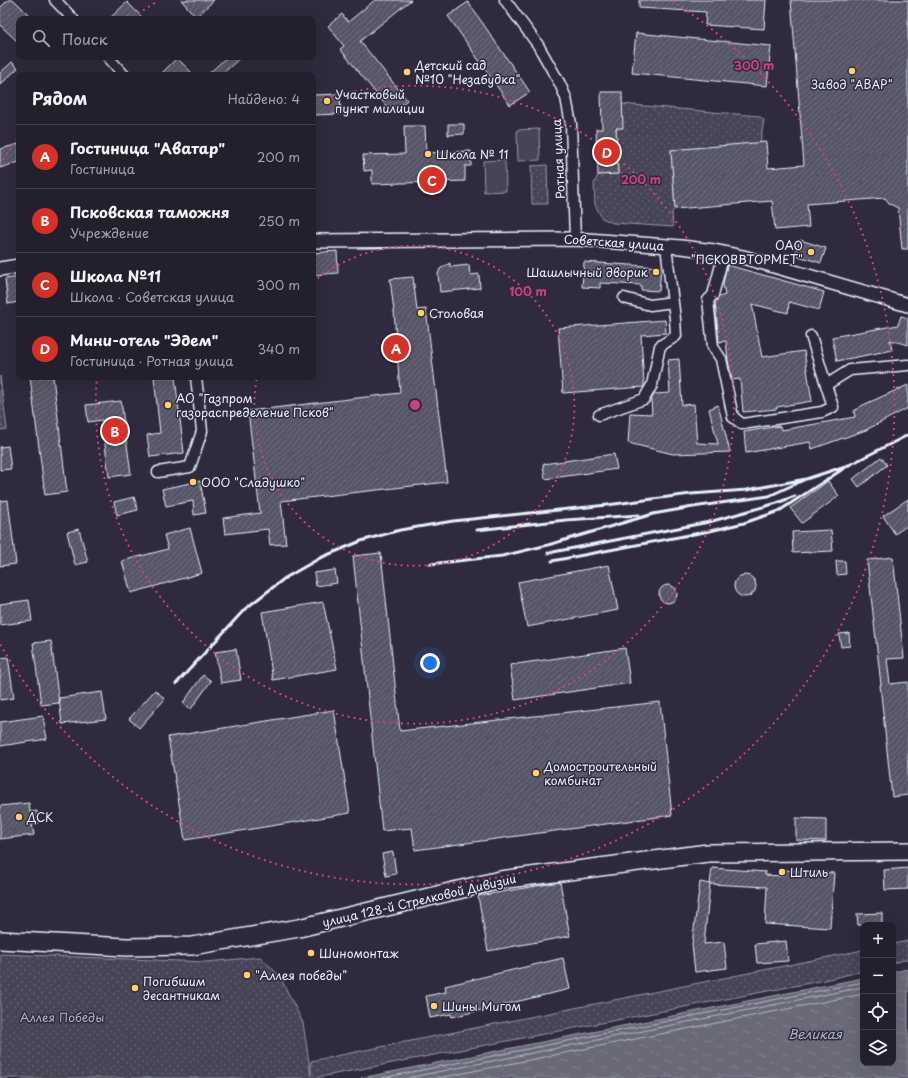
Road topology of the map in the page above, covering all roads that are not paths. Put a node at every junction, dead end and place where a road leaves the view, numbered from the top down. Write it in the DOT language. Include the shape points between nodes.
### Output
graph roads {
  1 [pos="55,0"];
  2 [pos="506,0"];
  3 [pos="70,16"];
  4 [pos="111,60"];
  5 [pos="121,72"];
  6 [pos="575,238"];
  7 [pos="316,241"];
  8 [pos="666,246"];
  9 [pos="724,253"];
  10 [pos="16,266"];
  11 [pos="0,269"];
  12 [pos="624,298"];
  13 [pos="673,302"];
  14 [pos="908,305"];
  15 [pos="811,336"];
  16 [pos="908,365"];
  17 [pos="196,380"];
  18 [pos="826,385"];
  19 [pos="599,415"];
  20 [pos="158,472"];
  21 [pos="908,851"];
  22 [pos="1,939"];
  1 -- 3 [label="street"];
  2 -- 6 [label="street, Ротная улица" via="538,45 566,98 571,124"];
  4 -- 5 [label="street"];
  6 -- 7 [label="street, Советская улица"];
  6 -- 8 [label="street, Советская улица"];
  8 -- 9 [label="street, Советская улица"];
  8 -- 13 [label="street"];
  9 -- 14 [label="street, Советская улица"];
  9 -- 18 [label="street" via="713,295 708,300 714,347 720,359 733,418 742,424 822,412 833,407"];
  10 -- 11 [label="street"];
  12 -- 13 [label="street" via="650,306"];
  13 -- 19 [label="street" via="676,336 660,346 652,385 644,399"];
  15 -- 18 [label="street"];
  16 -- 18 [label="street" via="850,370"];
  17 -- 20 [label="street" via="202,431 190,467"];
  21 -- 22 [label="main road, улица 128-й Стрелковой Дивизии" via="708,853 500,880 299,928 192,946 126,947"];
}
